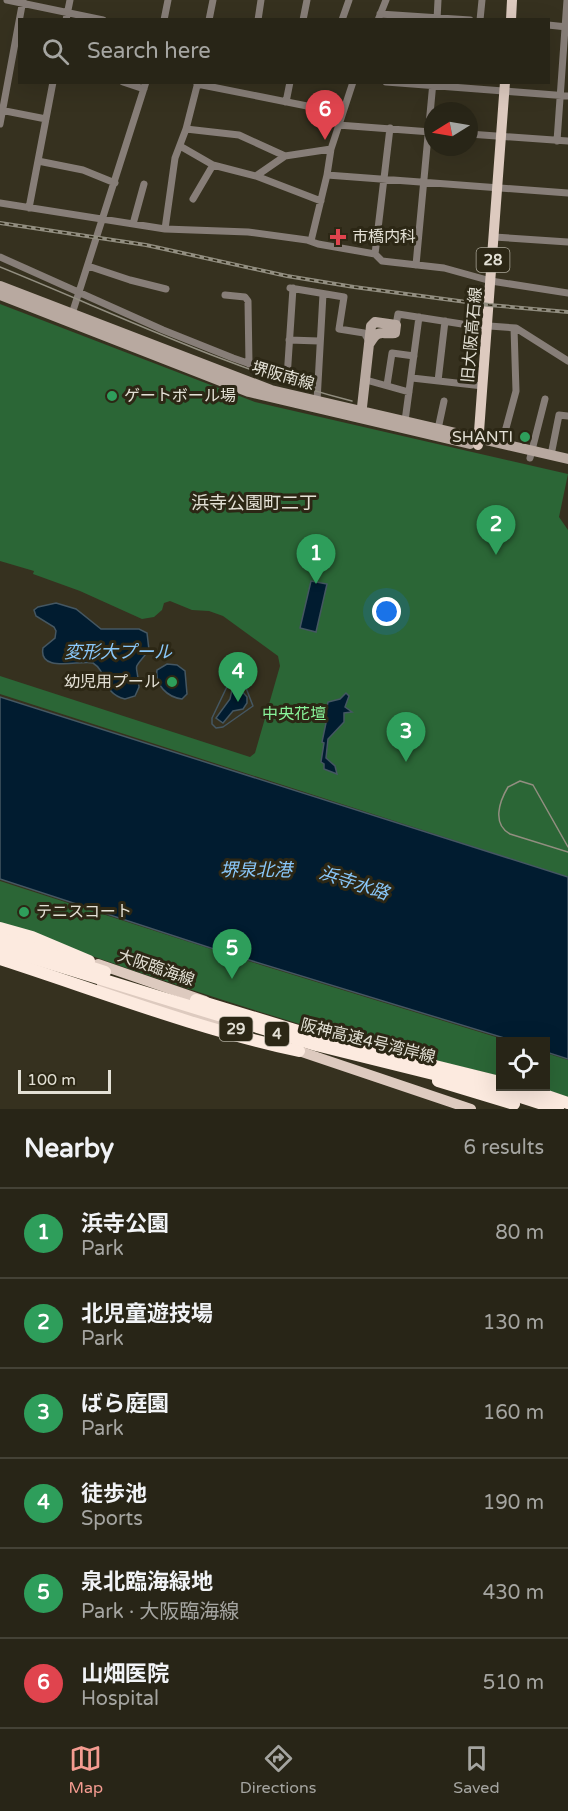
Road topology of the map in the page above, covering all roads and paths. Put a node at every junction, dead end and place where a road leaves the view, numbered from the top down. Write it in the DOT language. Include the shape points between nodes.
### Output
graph roads {
  1 [pos="7,0"];
  2 [pos="70,0"];
  3 [pos="166,0"];
  4 [pos="213,0"];
  5 [pos="261,0"];
  6 [pos="307,0"];
  7 [pos="349,0"];
  8 [pos="386,0"];
  9 [pos="438,0"];
  10 [pos="482,0"];
  11 [pos="512,0"];
  12 [pos="567,0"];
  13 [pos="23,2"];
  14 [pos="66,16"];
  15 [pos="379,17"];
  16 [pos="20,18"];
  17 [pos="84,18"];
  18 [pos="164,18"];
  19 [pos="209,18"];
  20 [pos="258,18"];
  21 [pos="303,18"];
  22 [pos="343,18"];
  23 [pos="437,18"];
  24 [pos="480,18"];
  25 [pos="511,18"];
  26 [pos="550,26"];
  27 [pos="18,27"];
  28 [pos="567,27"];
  29 [pos="53,84"];
  30 [pos="198,84"];
  31 [pos="203,84"];
  32 [pos="290,84"];
  33 [pos="352,84"];
  34 [pos="433,84"];
  35 [pos="145,86"];
  36 [pos="475,86"];
  37 [pos="505,87"];
  38 [pos="564,95"];
  39 [pos="286,102"];
  40 [pos="432,102"];
  41 [pos="1,110"];
  42 [pos="342,113"];
  43 [pos="46,119"];
  44 [pos="0,124"];
  45 [pos="338,126"];
  46 [pos="390,128"];
  47 [pos="186,129"];
  48 [pos="424,131"];
  49 [pos="478,135"];
  50 [pos="501,136"];
  51 [pos="557,141"];
  52 [pos="568,141"];
  53 [pos="180,146"];
  54 [pos="331,149"];
  55 [pos="285,156"];
  56 [pos="428,156"];
  57 [pos="38,161"];
  58 [pos="213,165"];
  59 [pos="327,175"];
  60 [pos="256,176"];
  61 [pos="386,179"];
  62 [pos="425,182"];
  63 [pos="115,183"];
  64 [pos="144,184"];
  65 [pos="498,188"];
  66 [pos="568,193"];
  67 [pos="193,199"];
  68 [pos="321,201"];
  69 [pos="0,203"];
  70 [pos="29,208"];
  71 [pos="104,219"];
  72 [pos="133,224"];
  73 [pos="165,229"];
  74 [pos="494,237"];
  75 [pos="311,242"];
  76 [pos="568,242"];
  77 [pos="375,254"];
  78 [pos="0,257"];
  79 [pos="416,265"];
  80 [pos="88,266"];
  81 [pos="491,281"];
  82 [pos="0,286"];
  83 [pos="166,289"];
  84 [pos="568,293"];
  85 [pos="80,294"];
  86 [pos="323,294"];
  87 [pos="0,295"];
  88 [pos="225,295"];
  89 [pos="419,317"];
  90 [pos="71,319"];
  91 [pos="445,321"];
  92 [pos="396,325"];
  93 [pos="488,326"];
  94 [pos="514,328"];
  95 [pos="289,340"];
  96 [pos="319,341"];
  97 [pos="370,343"];
  98 [pos="414,356"];
  99 [pos="568,361"];
  100 [pos="249,364"];
  101 [pos="287,378"];
  102 [pos="412,378"];
  103 [pos="366,380"];
  104 [pos="438,381"];
  105 [pos="387,385"];
  106 [pos="483,386"];
  107 [pos="317,387"];
  108 [pos="409,392"];
  109 [pos="544,399"];
  110 [pos="317,401"];
  111 [pos="444,401"];
  112 [pos="361,415"];
  113 [pos="568,416"];
  114 [pos="405,421"];
  115 [pos="438,429"];
  116 [pos="479,442"];
  117 [pos="502,444"];
  118 [pos="531,454"];
  119 [pos="550,455"];
  120 [pos="568,459"];
  121 [pos="568,467"];
  122 [pos="0,928"];
  123 [pos="0,934"];
  124 [pos="0,938"];
  125 [pos="0,948"];
  126 [pos="0,954"];
  127 [pos="0,959"];
  128 [pos="89,961"];
  129 [pos="316,1046"];
  130 [pos="299,1051"];
  131 [pos="496,1081"];
  132 [pos="533,1091"];
  133 [pos="568,1103"];
  134 [pos="514,1104"];
  135 [pos="471,1109"];
  136 [pos="542,1109"];
  137 [pos="558,1109"];
  1 -- 13 [label="street"];
  2 -- 14 [label="street"];
  3 -- 18 [label="street"];
  4 -- 19 [label="street"];
  5 -- 20 [label="street"];
  6 -- 21 [label="street"];
  7 -- 22 [label="street"];
  8 -- 15 [label="street"];
  9 -- 23 [label="street"];
  10 -- 24 [label="street"];
  11 -- 25 [label="main road"];
  12 -- 28 [label="street"];
  13 -- 14 [label="street"];
  13 -- 16 [label="street"];
  14 -- 17 [label="street"];
  15 -- 23 [label="street"];
  26 -- 28 [label="street"];
  27 -- 41 [label="street"];
  28 -- 38 [label="street"];
  29 -- 43 [label="street"];
  30 -- 47 [label="street"];
  31 -- 39 [label="street"];
  32 -- 39 [label="street"];
  33 -- 42 [label="street"];
  34 -- 36 [label="street"];
  34 -- 40 [label="street"];
  35 -- 63 [label="street"];
  36 -- 37 [label="street"];
  37 -- 38 [label="street"];
  37 -- 50 [label="main road, 旧大阪高石線 / 28"];
  38 -- 51 [label="street"];
  39 -- 42 [label="street"];
  41 -- 43 [label="street"];
  41 -- 44 [label="street"];
  42 -- 45 [label="street"];
  43 -- 57 [label="street"];
  45 -- 46 [label="street"];
  45 -- 54 [label="street"];
  46 -- 48 [label="street"];
  46 -- 61 [label="street"];
  47 -- 53 [label="street"];
  47 -- 55 [label="street" via="239,135"];
  49 -- 50 [label="street"];
  50 -- 51 [label="street"];
  50 -- 65 [label="main road, 旧大阪高石線 / 28"];
  51 -- 52 [label="street"];
  53 -- 58 [label="street"];
  53 -- 73 [label="street"];
  54 -- 55 [label="street"];
  54 -- 59 [label="street"];
  55 -- 60 [label="street"];
  56 -- 62 [label="street"];
  57 -- 63 [label="street" via="83,170"];
  57 -- 70 [label="street"];
  58 -- 60 [label="street"];
  58 -- 67 [label="street"];
  59 -- 61 [label="street"];
  59 -- 68 [label="street"];
  60 -- 68 [label="street"];
  61 -- 62 [label="street"];
  61 -- 77 [label="street"];
  62 -- 65 [label="street"];
  62 -- 79 [label="street"];
  63 -- 71 [label="street"];
  64 -- 72 [label="street"];
  65 -- 66 [label="street"];
  65 -- 74 [label="main road, 旧大阪高石線 / 28"];
  68 -- 75 [label="street"];
  69 -- 70 [label="street"];
  70 -- 71 [label="street"];
  71 -- 72 [label="street"];
  71 -- 80 [label="street"];
  72 -- 73 [label="street"];
  73 -- 75 [label="street" via="248,232"];
  74 -- 76 [label="street"];
  74 -- 81 [label="main road, 旧大阪高石線 / 28"];
  75 -- 77 [label="street"];
  77 -- 79 [label="street" via="382,261"];
  78 -- 85 [label="street"];
  79 -- 81 [label="street"];
  80 -- 83 [label="street"];
  80 -- 85 [label="street"];
  81 -- 84 [label="street"];
  81 -- 93 [label="main road, 旧大阪高石線 / 28"];
  82 -- 90 [label="main road, 堺阪南線"];
  85 -- 90 [label="street"];
  85 -- 100 [label="street"];
  86 -- 95 [label="street" via="292,288"];
  86 -- 96 [label="street"];
  86 -- 97 [label="street" via="344,297 339,329 364,333"];
  87 -- 90 [label="main road, 堺阪南線"];
  88 -- 100 [label="street" via="248,300"];
  89 -- 91 [label="street"];
  89 -- 92 [label="street" via="398,314"];
  89 -- 98 [label="street"];
  90 -- 110 [label="main road, 堺阪南線" via="259,387"];
  90 -- 112 [label="main road, 堺阪南線" via="249,392"];
  91 -- 93 [label="street"];
  91 -- 104 [label="street"];
  92 -- 97 [label="main road" via="371,324"];
  93 -- 94 [label="street"];
  93 -- 106 [label="main road, 旧大阪高石線 / 28"];
  94 -- 99 [label="street"];
  94 -- 117 [label="street" via="516,391"];
  95 -- 96 [label="street"];
  95 -- 101 [label="street"];
  96 -- 107 [label="street"];
  97 -- 103 [label="main road"];
  98 -- 102 [label="street"];
  98 -- 105 [label="street" via="392,353"];
  100 -- 101 [label="street"];
  101 -- 107 [label="street"];
  102 -- 104 [label="street"];
  102 -- 108 [label="street"];
  103 -- 105 [label="street"];
  103 -- 112 [label="main road"];
  104 -- 106 [label="street"];
  105 -- 108 [label="street"];
  106 -- 116 [label="main road, 旧大阪高石線 / 28"];
  107 -- 110 [label="street"];
  108 -- 114 [label="street"];
  109 -- 118 [label="street"];
  110 -- 112 [label="main road, 堺阪南線"];
  111 -- 115 [label="street"];
  112 -- 114 [label="main road, 堺阪南線"];
  112 -- 116 [label="main road, 堺阪南線"];
  113 -- 119 [label="street" via="559,415"];
  114 -- 115 [label="main road, 堺阪南線"];
  115 -- 116 [label="main road, 堺阪南線"];
  116 -- 117 [label="main road, 堺阪南線"];
  116 -- 118 [label="main road, 堺阪南線"];
  117 -- 118 [label="main road, 堺阪南線"];
  118 -- 119 [label="main road, 堺阪南線"];
  118 -- 121 [label="main road, 堺阪南線"];
  119 -- 120 [label="main road, 堺阪南線"];
  122 -- 128 [label="highway"];
  123 -- 128 [label="main road, 大阪臨海線 / 29"];
  124 -- 131 [label="highway, 阪神高速4号湾岸線 / 4, bridge" via="318,1037"];
  125 -- 129 [label="highway, 阪神高速4号湾岸線 / 4, bridge"];
  126 -- 130 [label="main road, 大阪臨海線 / 29"];
  127 -- 130 [label="highway" via="196,1024"];
  128 -- 136 [label="main road, 大阪臨海線 / 29" via="313,1039"];
  129 -- 134 [label="highway, bridge"];
  129 -- 137 [label="highway, 阪神高速4号湾岸線 / 4, bridge" via="502,1091"];
  130 -- 135 [label="main road, 大阪臨海線 / 29"];
  132 -- 133 [label="highway"];
}
